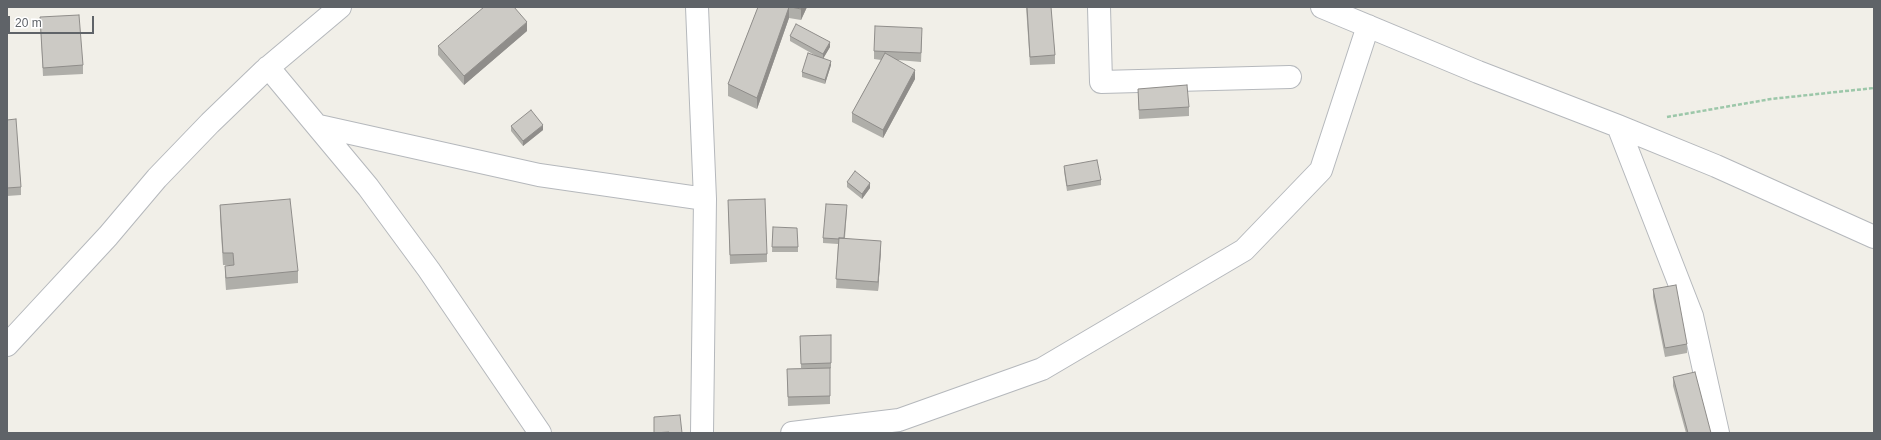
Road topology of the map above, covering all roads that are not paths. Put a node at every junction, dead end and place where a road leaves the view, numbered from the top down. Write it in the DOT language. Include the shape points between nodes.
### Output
graph roads {
  1 [pos="340,7"];
  2 [pos="697,7"];
  3 [pos="1099,7"];
  4 [pos="1322,7"];
  5 [pos="1368,26"];
  6 [pos="268,67"];
  7 [pos="1290,77"];
  8 [pos="319,126"];
  9 [pos="1618,126"];
  10 [pos="705,199"];
  11 [pos="1874,237"];
  12 [pos="7,345"];
  13 [pos="540,433"];
  14 [pos="702,433"];
  15 [pos="792,433"];
  16 [pos="1718,433"];
  1 -- 6 [label="street"];
  2 -- 10 [label="street"];
  3 -- 7 [label="street" via="1101,82"];
  4 -- 5 [label="street"];
  5 -- 9 [label="street"];
  5 -- 15 [label="street" via="1321,170 1244,250 1042,369 899,420"];
  6 -- 8 [label="street"];
  6 -- 12 [label="street" via="157,178 108,236"];
  8 -- 10 [label="street" via="538,175"];
  8 -- 13 [label="street" via="429,270"];
  9 -- 11 [label="street" via="1716,166"];
  9 -- 16 [label="street" via="1692,316"];
  10 -- 14 [label="street"];
}
